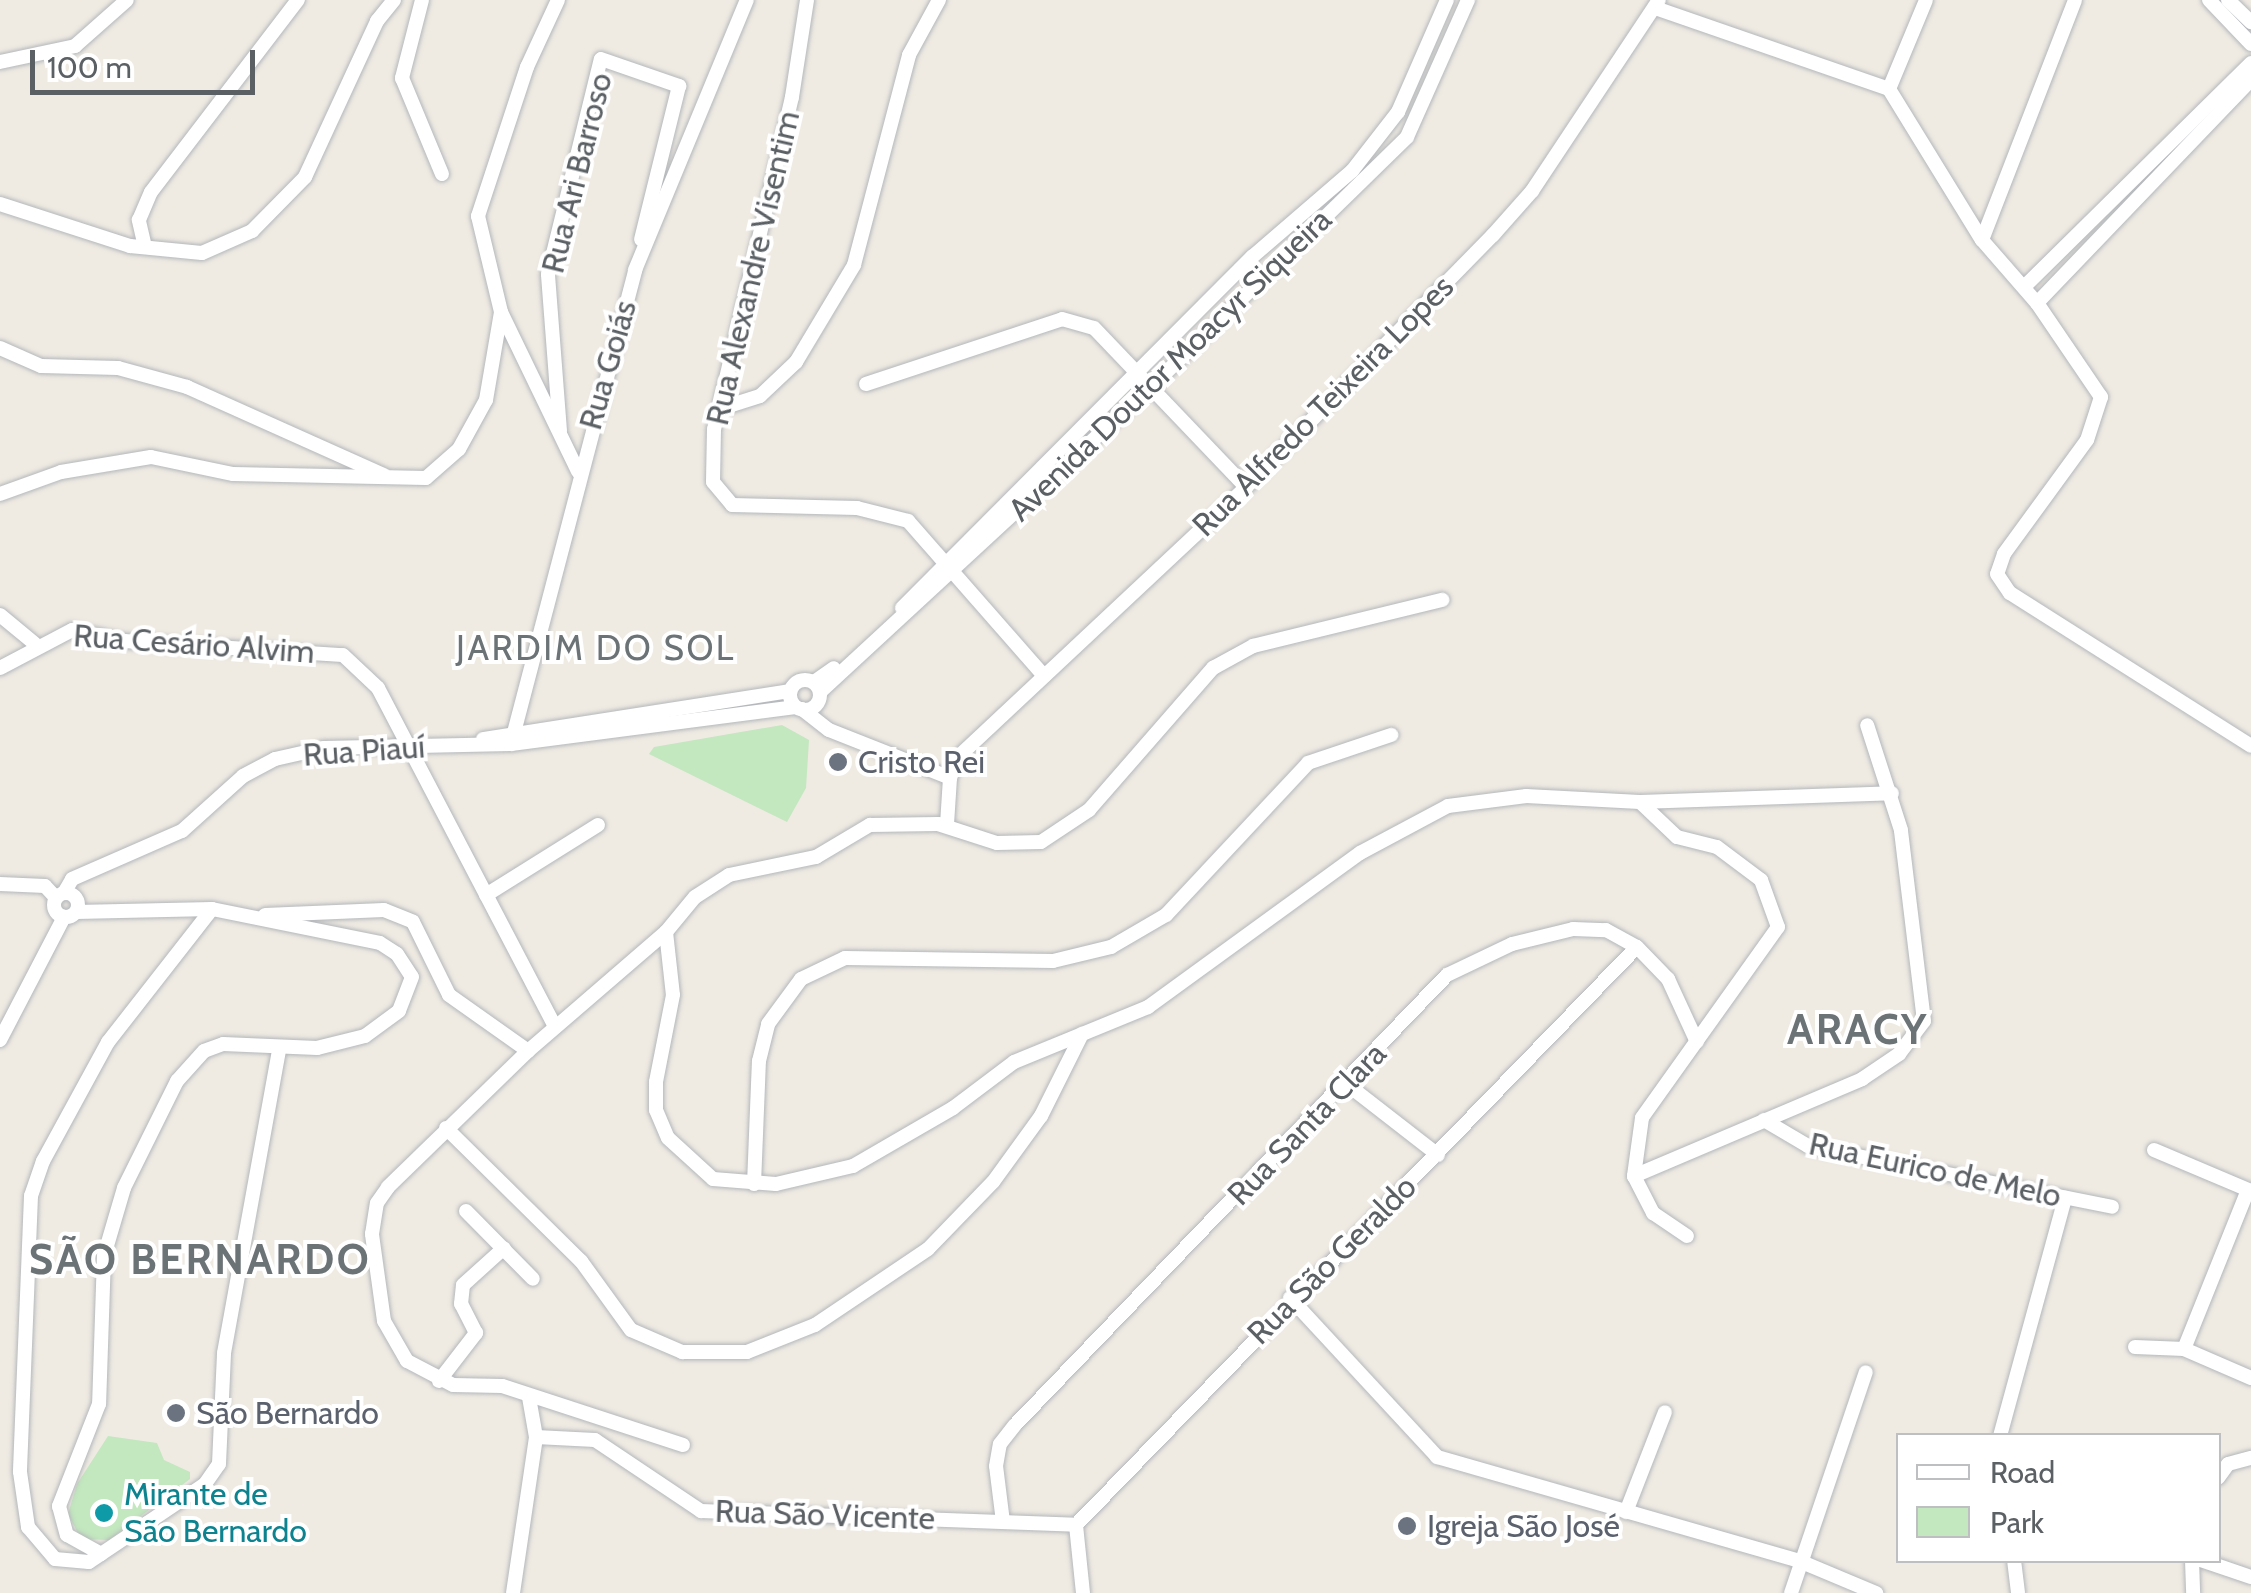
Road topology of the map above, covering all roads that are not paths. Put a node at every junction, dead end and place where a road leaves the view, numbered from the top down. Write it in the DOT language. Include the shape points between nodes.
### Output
graph roads {
  1 [pos="128,0"];
  2 [pos="298,0"];
  3 [pos="394,0"];
  4 [pos="422,0"];
  5 [pos="558,0"];
  6 [pos="747,0"];
  7 [pos="807,0"];
  8 [pos="939,0"];
  9 [pos="1447,0"];
  10 [pos="1468,0"];
  11 [pos="1926,0"];
  12 [pos="2075,0"];
  13 [pos="2209,0"];
  14 [pos="2228,0"];
  15 [pos="1657,4"];
  16 [pos="2251,22"];
  17 [pos="2251,44"];
  18 [pos="0,62"];
  19 [pos="2251,62"];
  20 [pos="2251,80"];
  21 [pos="1890,89"];
  22 [pos="2203,120"];
  23 [pos="2154,170"];
  24 [pos="442,174"];
  25 [pos="1357,176"];
  26 [pos="0,204"];
  27 [pos="2096,216"];
  28 [pos="2110,228"];
  29 [pos="1982,240"];
  30 [pos="144,247"];
  31 [pos="635,270"];
  32 [pos="2024,287"];
  33 [pos="2037,303"];
  34 [pos="501,312"];
  35 [pos="0,348"];
  36 [pos="1138,370"];
  37 [pos="866,384"];
  38 [pos="1152,386"];
  39 [pos="719,409"];
  40 [pos="560,431"];
  41 [pos="578,472"];
  42 [pos="404,482"];
  43 [pos="1246,487"];
  44 [pos="0,494"];
  45 [pos="952,566"];
  46 [pos="1442,600"];
  47 [pos="0,616"];
  48 [pos="36,644"];
  49 [pos="0,668"];
  50 [pos="1044,676"];
  51 [pos="817,687"];
  52 [pos="790,692"];
  53 [pos="799,708"];
  54 [pos="623,715"];
  55 [pos="1867,725"];
  56 [pos="626,732"];
  57 [pos="1391,735"];
  58 [pos="512,737"];
  59 [pos="2251,746"];
  60 [pos="404,748"];
  61 [pos="950,778"];
  62 [pos="1892,793"];
  63 [pos="1640,802"];
  64 [pos="598,825"];
  65 [pos="947,825"];
  66 [pos="72,879"];
  67 [pos="0,884"];
  68 [pos="45,886"];
  69 [pos="486,895"];
  70 [pos="60,896"];
  71 [pos="212,909"];
  72 [pos="70,915"];
  73 [pos="245,916"];
  74 [pos="666,932"];
  75 [pos="1636,947"];
  76 [pos="555,1026"];
  77 [pos="1082,1034"];
  78 [pos="0,1040"];
  79 [pos="1697,1042"];
  80 [pos="279,1050"];
  81 [pos="528,1051"];
  82 [pos="1348,1085"];
  83 [pos="1764,1120"];
  84 [pos="446,1128"];
  85 [pos="2154,1150"];
  86 [pos="1438,1156"];
  87 [pos="1634,1176"];
  88 [pos="754,1184"];
  89 [pos="2250,1191"];
  90 [pos="2064,1198"];
  91 [pos="2112,1208"];
  92 [pos="466,1211"];
  93 [pos="1688,1236"];
  94 [pos="504,1248"];
  95 [pos="533,1279"];
  96 [pos="1290,1298"];
  97 [pos="2135,1346"];
  98 [pos="2184,1348"];
  99 [pos="1866,1372"];
  100 [pos="2251,1378"];
  101 [pos="439,1380"];
  102 [pos="529,1398"];
  103 [pos="1664,1412"];
  104 [pos="2001,1433"];
  105 [pos="536,1437"];
  106 [pos="683,1445"];
  107 [pos="2251,1458"];
  108 [pos="2221,1474"];
  109 [pos="1626,1512"];
  110 [pos="1003,1522"];
  111 [pos="1076,1525"];
  112 [pos="101,1554"];
  113 [pos="1797,1560"];
  114 [pos="2014,1563"];
  115 [pos="2192,1563"];
  116 [pos="2209,1563"];
  117 [pos="2251,1578"];
  118 [pos="513,1593"];
  119 [pos="1084,1593"];
  120 [pos="1791,1593"];
  121 [pos="1876,1593"];
  122 [pos="2018,1593"];
  123 [pos="2193,1593"];
  1 -- 18 [label="street" via="75,46"];
  2 -- 30 [label="street" via="151,192 138,220"];
  3 -- 30 [label="street" via="376,20 305,176 284,202 252,231 202,252"];
  4 -- 24 [label="street" via="402,78"];
  5 -- 34 [label="street" via="478,216"];
  6 -- 31 [label="street, Rua Goiás"];
  7 -- 39 [label="street, Rua Alexandre Visentim" via="792,98"];
  8 -- 39 [label="street" via="910,55 854,264 796,362 760,396"];
  9 -- 25 [label="street, Avenida Doutor Moacyr Siqueira" via="1398,112"];
  10 -- 25 [label="street, Avenida Doutor Moacyr Siqueira" via="1408,137"];
  11 -- 21 [label="street"];
  12 -- 29 [label="street"];
  13 -- 17 [label="street"];
  14 -- 16 [label="street"];
  15 -- 21 [label="street"];
  15 -- 43 [label="street, Rua Alfredo Teixeira Lopes" via="1519,206"];
  19 -- 22 [label="street"];
  20 -- 22 [label="street"];
  21 -- 29 [label="street"];
  22 -- 23 [label="street"];
  23 -- 27 [label="street"];
  23 -- 28 [label="street"];
  25 -- 36 [label="street, Avenida Doutor Moacyr Siqueira" via="1252,257"];
  25 -- 38 [label="street, Avenida Doutor Moacyr Siqueira"];
  26 -- 30 [label="street"];
  27 -- 28 [label="street"];
  27 -- 32 [label="street"];
  28 -- 33 [label="street"];
  29 -- 32 [label="street"];
  31 -- 40 [label="street, Rua Ari Barroso" via="679,86 601,60 548,274"];
  31 -- 41 [label="street, Rua Goiás"];
  32 -- 33 [label="street"];
  33 -- 59 [label="street" via="2101,397 2087,440 2004,554 1997,574 2010,593"];
  34 -- 40 [label="street"];
  34 -- 42 [label="street" via="486,400 459,450 426,478"];
  35 -- 42 [label="street" via="42,366 118,368 188,387"];
  36 -- 37 [label="street" via="1094,328 1062,319"];
  36 -- 38 [label="street"];
  36 -- 45 [label="street, Avenida Doutor Moacyr Siqueira"];
  38 -- 43 [label="street"];
  38 -- 45 [label="street, Avenida Doutor Moacyr Siqueira"];
  39 -- 45 [label="street, Rua Alexandre Visentim" via="713,482 732,505 857,508 908,521"];
  40 -- 41 [label="street"];
  41 -- 58 [label="street, Rua Goiás"];
  42 -- 44 [label="street" via="234,474 150,457 61,472"];
  43 -- 50 [label="street, Rua Alfredo Teixeira Lopes"];
  45 -- 50 [label="street, Rua Alexandre Visentim"];
  45 -- 51 [label="street, Avenida Doutor Moacyr Siqueira"];
  46 -- 65 [label="street" via="1253,646 1213,668 1089,810 1041,842 997,843"];
  47 -- 48 [label="street"];
  48 -- 49 [label="street, Rua Cesário Alvim"];
  48 -- 60 [label="street, Rua Cesário Alvim" via="72,630 124,642 343,654 378,688"];
  50 -- 61 [label="street, Rua Alfredo Teixeira Lopes" via="958,756"];
  51 -- 52 [label="street" via="802,680"];
  51 -- 53 [label="street, Avenida Doutor Moacyr Siqueira" via="814,707"];
  52 -- 53 [label="street"];
  52 -- 54 [label="street"];
  53 -- 56 [label="street"];
  53 -- 61 [label="street" via="829,730"];
  54 -- 56 [label="street"];
  54 -- 58 [label="street"];
  55 -- 62 [label="street"];
  56 -- 58 [label="street"];
  57 -- 88 [label="street" via="1308,762 1166,915 1111,947 1053,961 844,958 801,979 768,1024 759,1060"];
  58 -- 60 [label="street, Rua Piauí"];
  60 -- 66 [label="street, Rua Piauí" via="324,748 275,760 243,776 182,831"];
  60 -- 69 [label="street, Rua Cesário Alvim"];
  61 -- 65 [label="street"];
  62 -- 63 [label="street"];
  62 -- 83 [label="street" via="1924,1021 1898,1054 1862,1079"];
  63 -- 77 [label="street" via="1526,796 1448,806 1360,852 1148,1008"];
  63 -- 79 [label="street" via="1676,837 1717,848 1761,880 1778,927"];
  64 -- 69 [label="street"];
  65 -- 74 [label="street" via="870,825 816,858 729,875 694,897"];
  66 -- 68 [label="street, Rua Piauí"];
  66 -- 70 [label="street"];
  67 -- 68 [label="street, Rua Piauí"];
  68 -- 70 [label="street"];
  69 -- 76 [label="street, Rua Cesário Alvim"];
  70 -- 72 [label="street" via="77,901"];
  71 -- 72 [label="street"];
  71 -- 73 [label="street"];
  71 -- 112 [label="street" via="108,1042 42,1161 31,1196 23,1504 28,1527 55,1560 88,1562"];
  72 -- 78 [label="street"];
  73 -- 80 [label="street" via="380,943 412,977 399,1011 364,1036"];
  73 -- 81 [label="street" via="384,910 412,922 450,995"];
  74 -- 76 [label="street"];
  74 -- 88 [label="street" via="673,996 656,1110 676,1153 692,1166 713,1179"];
  75 -- 79 [label="street, Rua Santa Clara" via="1668,979"];
  75 -- 82 [label="street, Rua Santa Clara" via="1606,930 1572,929 1476,958 1448,976"];
  75 -- 86 [label="street, Rua São Geraldo"];
  76 -- 81 [label="street"];
  77 -- 84 [label="street" via="1041,1116 993,1182 928,1249 815,1325 748,1352 682,1352 631,1330 581,1261"];
  77 -- 88 [label="street" via="1014,1062 953,1108 853,1166 810,1180"];
  79 -- 87 [label="street" via="1642,1118"];
  80 -- 112 [label="street" via="224,1353 219,1464 205,1484"];
  80 -- 112 [label="street" via="241,1044 204,1051 177,1081 124,1188 104,1256 99,1404 59,1506 66,1536"];
  81 -- 84 [label="street"];
  82 -- 86 [label="street"];
  82 -- 110 [label="street, Rua Santa Clara" via="1015,1424 1000,1444 996,1466"];
  83 -- 87 [label="street"];
  83 -- 90 [label="street, Rua Eurico de Melo" via="1808,1146"];
  84 -- 101 [label="street" via="388,1187 377,1203 372,1234 392,1342 407,1361"];
  85 -- 89 [label="street"];
  86 -- 96 [label="street, Rua São Geraldo"];
  87 -- 93 [label="street" via="1653,1213"];
  89 -- 98 [label="street"];
  90 -- 91 [label="street, Rua Eurico de Melo"];
  90 -- 104 [label="street"];
  92 -- 94 [label="street"];
  94 -- 95 [label="street"];
  94 -- 101 [label="street" via="462,1284 462,1304 476,1334"];
  96 -- 109 [label="street" via="1437,1457"];
  96 -- 111 [label="street, Rua São Geraldo"];
  97 -- 98 [label="street"];
  98 -- 100 [label="street"];
  99 -- 113 [label="street"];
  101 -- 102 [label="street" via="502,1386"];
  102 -- 105 [label="street"];
  102 -- 106 [label="street"];
  103 -- 109 [label="street"];
  105 -- 110 [label="street, Rua São Vicente" via="594,1440 701,1511"];
  105 -- 118 [label="street"];
  107 -- 108 [label="street" via="2228,1464"];
  109 -- 113 [label="street"];
  110 -- 111 [label="street, Rua São Vicente"];
  111 -- 119 [label="street"];
  113 -- 120 [label="street"];
  113 -- 121 [label="street"];
  114 -- 122 [label="street"];
  115 -- 123 [label="street"];
  116 -- 117 [label="street"];
}
